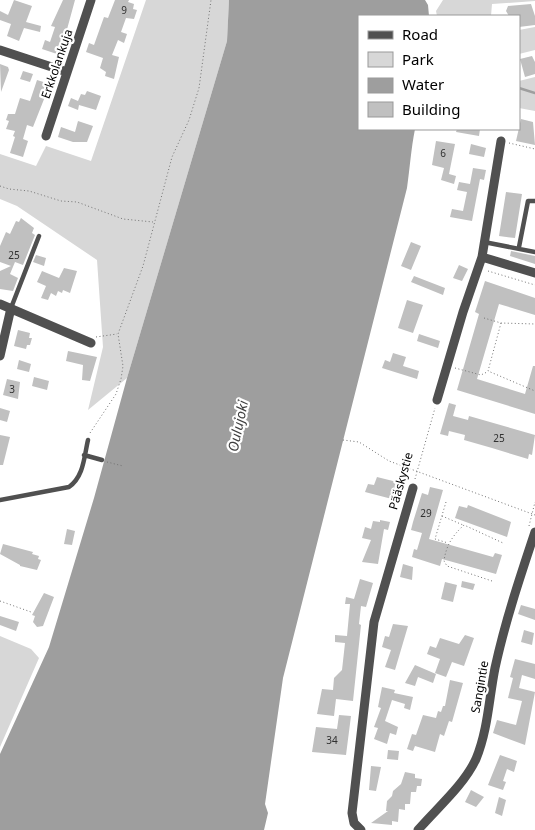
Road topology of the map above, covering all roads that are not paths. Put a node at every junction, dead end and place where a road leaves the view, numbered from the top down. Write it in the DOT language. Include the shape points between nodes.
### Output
graph roads {
  1 [pos="91,0"];
  2 [pos="0,50"];
  3 [pos="67,72"];
  4 [pos="46,136"];
  5 [pos="501,141"];
  6 [pos="535,201"];
  7 [pos="39,236"];
  8 [pos="484,242"];
  9 [pos="518,247"];
  10 [pos="535,252"];
  11 [pos="482,257"];
  12 [pos="535,273"];
  13 [pos="0,304"];
  14 [pos="11,308"];
  15 [pos="91,343"];
  16 [pos="0,356"];
  17 [pos="437,400"];
  18 [pos="88,440"];
  19 [pos="84,455"];
  20 [pos="102,460"];
  21 [pos="413,488"];
  22 [pos="0,500"];
  23 [pos="535,532"];
  24 [pos="361,830"];
  25 [pos="418,830"];
  1 -- 3 [label="street, Erkkolankuja"];
  2 -- 3 [label="street"];
  3 -- 4 [label="street, Erkkolankuja"];
  5 -- 8 [label="street"];
  6 -- 9 [label="lane" via="528,201"];
  7 -- 14 [label="lane"];
  8 -- 9 [label="lane"];
  8 -- 11 [label="street"];
  9 -- 10 [label="lane"];
  11 -- 12 [label="street"];
  11 -- 17 [label="street"];
  13 -- 14 [label="street"];
  14 -- 15 [label="street"];
  14 -- 16 [label="street"];
  18 -- 19 [label="lane"];
  19 -- 20 [label="lane"];
  19 -- 22 [label="lane" via="80,474 69,487"];
  21 -- 24 [label="street, Pääskystie" via="374,622 352,813 354,823"];
  23 -- 25 [label="street, Sangintie" via="497,660 476,758 466,775"];
}
